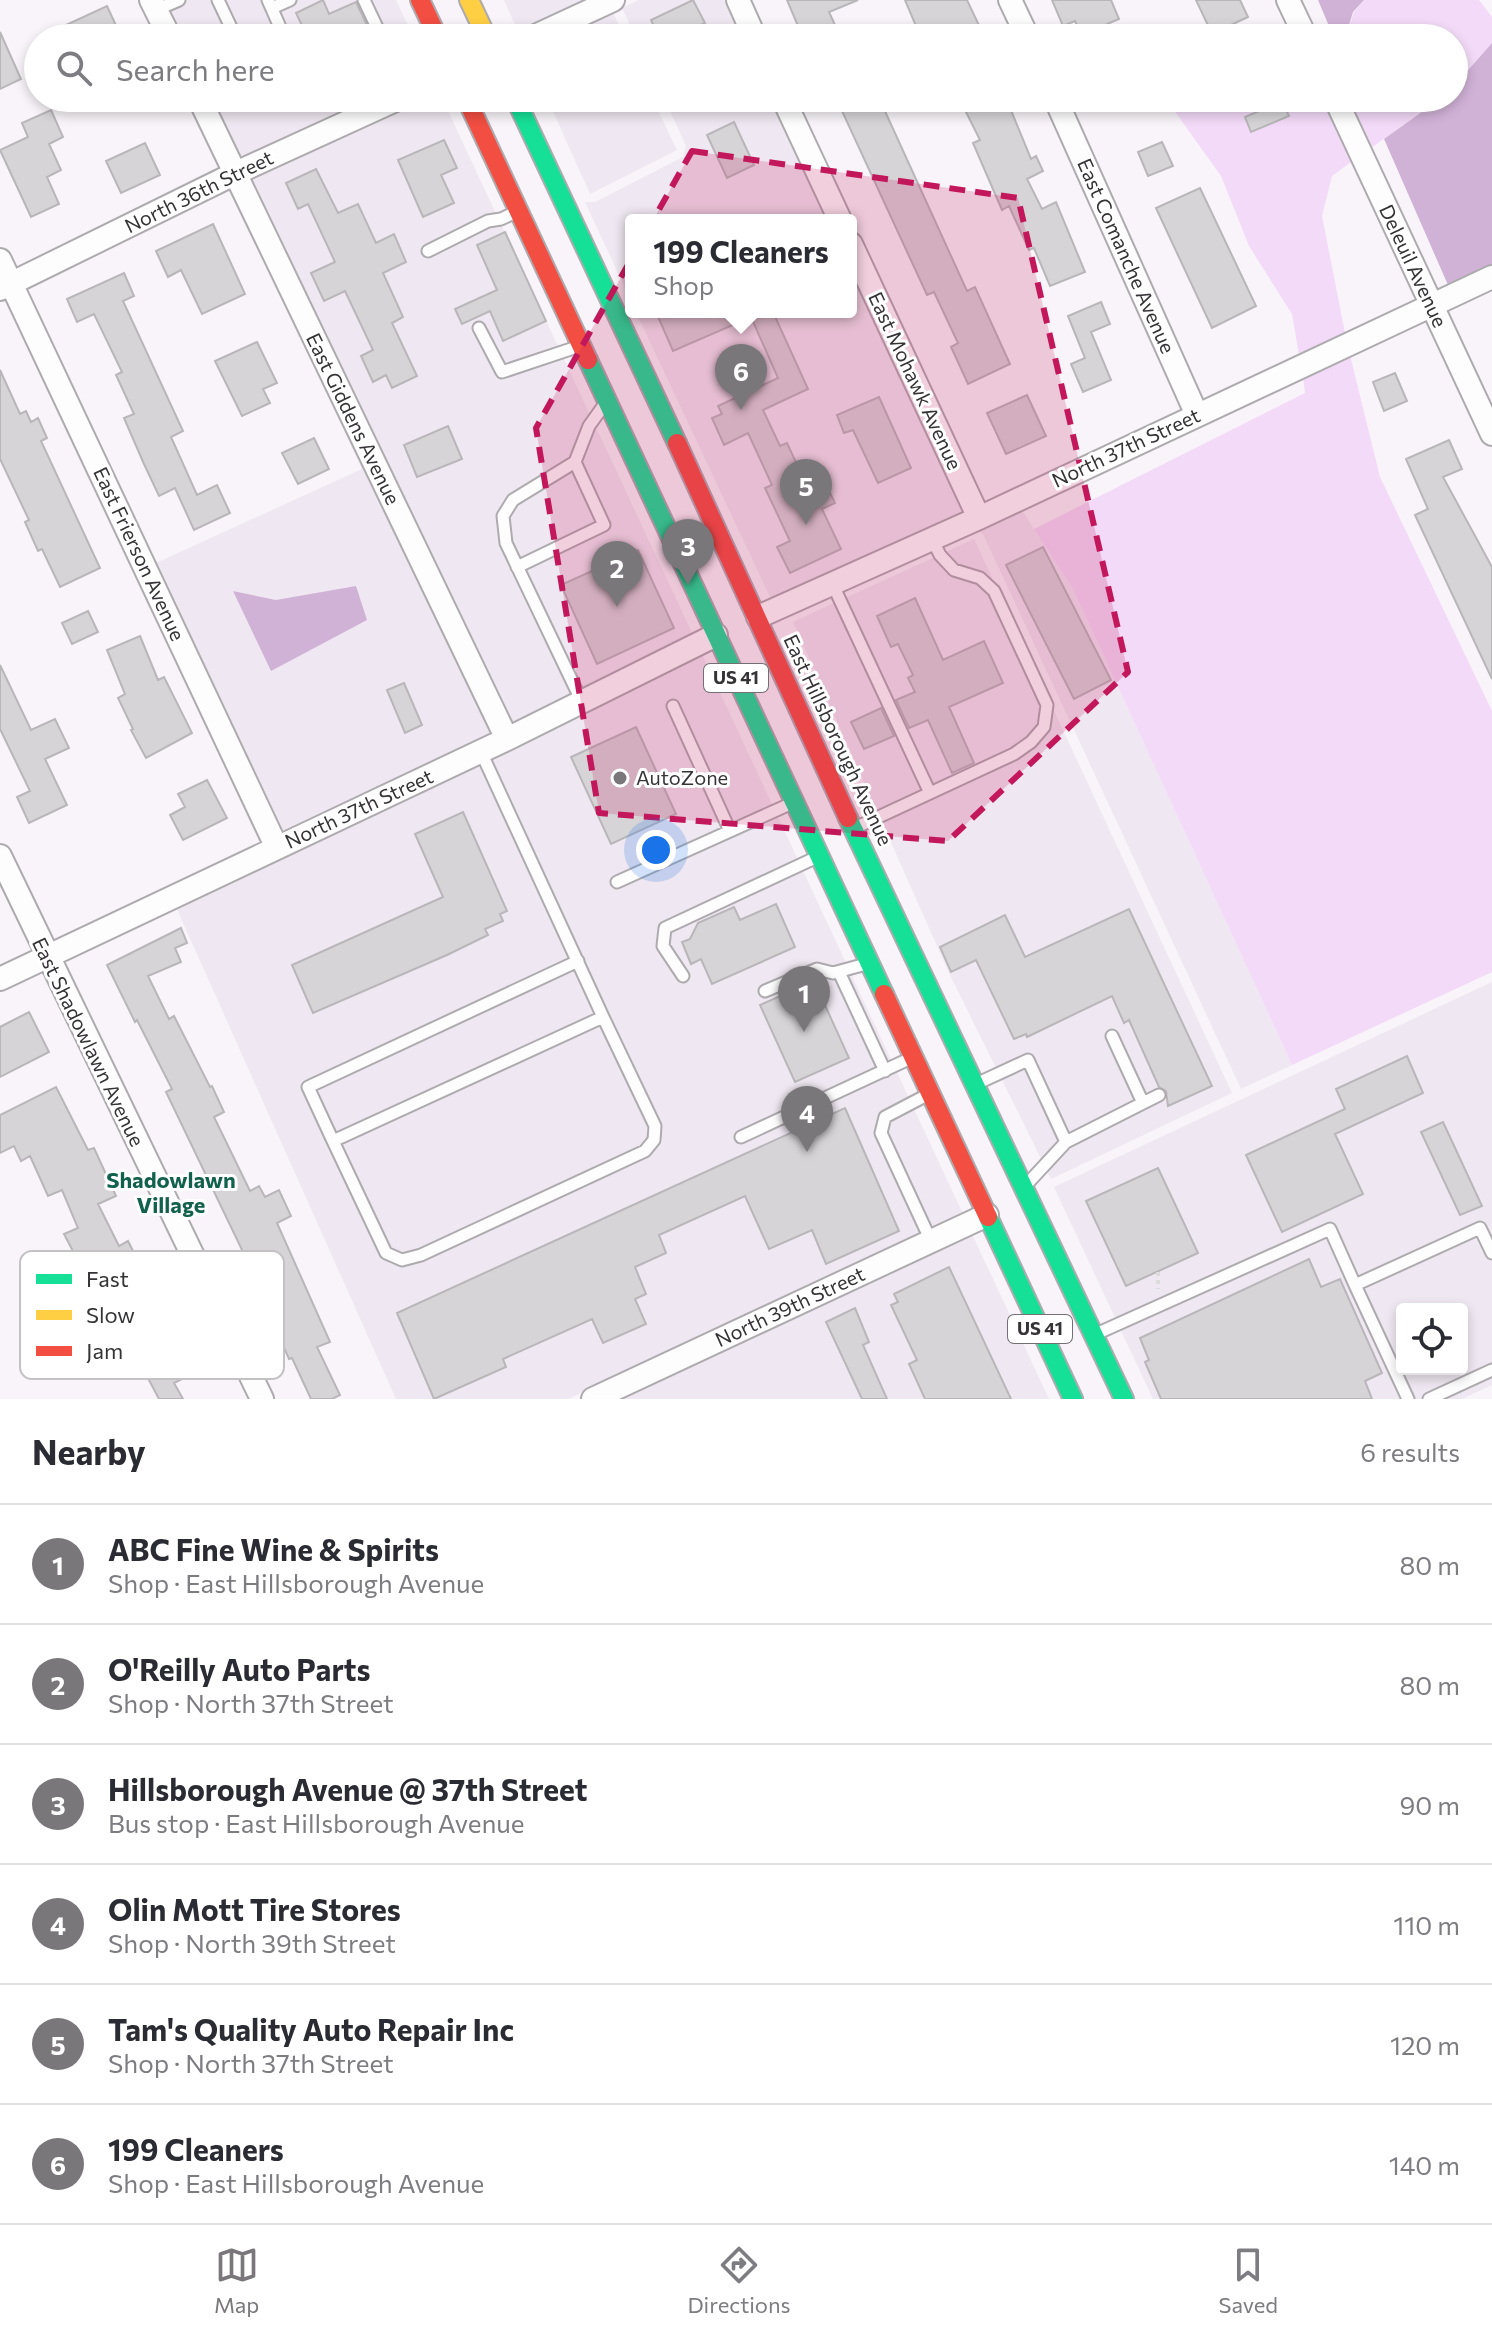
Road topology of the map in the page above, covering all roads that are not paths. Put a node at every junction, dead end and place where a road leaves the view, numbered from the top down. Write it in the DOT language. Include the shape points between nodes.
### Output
graph roads {
  1 [pos="179,0"];
  2 [pos="218,0"];
  3 [pos="290,0"];
  4 [pos="364,0"];
  5 [pos="420,0"];
  6 [pos="469,0"];
  7 [pos="613,0"];
  8 [pos="738,0"];
  9 [pos="1010,0"];
  10 [pos="1288,0"];
  11 [pos="270,4"];
  12 [pos="154,5"];
  13 [pos="163,24"];
  14 [pos="229,24"];
  15 [pos="279,24"];
  16 [pos="375,24"];
  17 [pos="431,24"];
  18 [pos="480,24"];
  19 [pos="561,24"];
  20 [pos="749,24"];
  21 [pos="1021,24"];
  22 [pos="1299,24"];
  23 [pos="206,112"];
  24 [pos="363,112"];
  25 [pos="473,112"];
  26 [pos="522,112"];
  27 [pos="790,112"];
  28 [pos="1061,112"];
  29 [pos="1342,112"];
  30 [pos="236,173"];
  31 [pos="519,211"];
  32 [pos="837,214"];
  33 [pos="428,251"];
  34 [pos="857,257"];
  35 [pos="0,260"];
  36 [pos="1492,277"];
  37 [pos="6,287"];
  38 [pos="1432,305"];
  39 [pos="479,328"];
  40 [pos="582,346"];
  41 [pos="607,401"];
  42 [pos="1197,415"];
  43 [pos="1492,434"];
  44 [pos="575,462"];
  45 [pos="979,518"];
  46 [pos="932,539"];
  47 [pos="676,549"];
  48 [pos="517,567"];
  49 [pos="832,583"];
  50 [pos="758,617"];
  51 [pos="716,635"];
  52 [pos="745,654"];
  53 [pos="768,686"];
  54 [pos="582,702"];
  55 [pos="673,706"];
  56 [pos="800,713"];
  57 [pos="507,739"];
  58 [pos="481,752"];
  59 [pos="930,793"];
  60 [pos="794,802"];
  61 [pos="854,829"];
  62 [pos="730,831"];
  63 [pos="277,848"];
  64 [pos="0,856"];
  65 [pos="819,856"];
  66 [pos="617,882"];
  67 [pos="47,956"];
  68 [pos="578,961"];
  69 [pos="871,962"];
  70 [pos="839,972"];
  71 [pos="683,976"];
  72 [pos="0,979"];
  73 [pos="925,982"];
  74 [pos="765,991"];
  75 [pos="603,1017"];
  76 [pos="1112,1036"];
  77 [pos="914,1056"];
  78 [pos="885,1071"];
  79 [pos="974,1084"];
  80 [pos="931,1093"];
  81 [pos="1159,1095"];
  82 [pos="1143,1103"];
  83 [pos="741,1137"];
  84 [pos="333,1141"];
  85 [pos="1066,1142"];
  86 [pos="1024,1188"];
  87 [pos="997,1219"];
  88 [pos="1031,1239"];
  89 [pos="931,1241"];
  90 [pos="190,1251"];
  91 [pos="1492,1253"];
  92 [pos="1065,1273"];
  93 [pos="1355,1285"];
  94 [pos="1094,1335"];
  95 [pos="1492,1370"];
  96 [pos="252,1379"];
  97 [pos="262,1399"];
  98 [pos="593,1399"];
  99 [pos="1073,1399"];
  100 [pos="1124,1399"];
  101 [pos="1408,1399"];
  102 [pos="1429,1399"];
  1 -- 12 [label="lane"];
  2 -- 14 [label="lane"];
  3 -- 11 [label="lane"];
  4 -- 16 [label="lane"];
  5 -- 17 [label="main road"];
  6 -- 18 [label="main road"];
  7 -- 19 [label="street"];
  8 -- 20 [label="street"];
  9 -- 21 [label="street"];
  10 -- 22 [label="street"];
  11 -- 15 [label="lane"];
  12 -- 13 [label="street"];
  23 -- 30 [label="street, East Giddens Avenue"];
  24 -- 30 [label="street, North 36th Street"];
  25 -- 31 [label="main road, US 41"];
  26 -- 50 [label="main road, East Hillsborough Avenue / US 41"];
  27 -- 32 [label="street"];
  28 -- 42 [label="street, East Comanche Avenue"];
  29 -- 38 [label="street, Deleuil Avenue"];
  30 -- 37 [label="street, North 36th Street"];
  30 -- 57 [label="street, East Giddens Avenue"];
  31 -- 33 [label="lane"];
  31 -- 40 [label="main road, US 41"];
  34 -- 45 [label="street, East Mohawk Avenue"];
  35 -- 37 [label="street, East Frierson Avenue"];
  36 -- 38 [label="street, North 37th Street"];
  37 -- 63 [label="street, East Frierson Avenue"];
  38 -- 42 [label="street, North 37th Street"];
  38 -- 43 [label="street, Deleuil Avenue"];
  39 -- 40 [label="lane" via="502,372"];
  40 -- 41 [label="main road, US 41"];
  41 -- 44 [label="lane" via="589,426"];
  41 -- 47 [label="main road, US 41"];
  42 -- 45 [label="street, North 37th Street"];
  44 -- 48 [label="lane" via="513,500 503,516 506,543"];
  44 -- 48 [label="lane" via="604,525"];
  45 -- 46 [label="street, North 37th Street"];
  46 -- 49 [label="street, North 37th Street"];
  46 -- 59 [label="lane" via="954,570 980,578 994,591 1047,705 1044,727 1031,742"];
  47 -- 50 [label="main road" via="720,595"];
  47 -- 51 [label="main road, US 41"];
  48 -- 54 [label="lane"];
  49 -- 50 [label="street, North 37th Street"];
  49 -- 59 [label="lane"];
  50 -- 56 [label="main road, East Hillsborough Avenue / US 41"];
  51 -- 52 [label="main road"];
  51 -- 54 [label="street, North 37th Street"];
  51 -- 60 [label="main road, US 41"];
  53 -- 56 [label="main road" via="774,697"];
  54 -- 57 [label="street, North 37th Street"];
  55 -- 62 [label="lane"];
  56 -- 61 [label="main road, East Hillsborough Avenue / US 41"];
  57 -- 58 [label="street, North 37th Street"];
  58 -- 63 [label="street, North 37th Street"];
  58 -- 68 [label="lane"];
  59 -- 61 [label="lane"];
  60 -- 62 [label="lane"];
  60 -- 65 [label="main road, US 41"];
  61 -- 73 [label="main road, East Hillsborough Avenue / US 41"];
  62 -- 66 [label="lane"];
  63 -- 67 [label="street, North 37th Street"];
  64 -- 67 [label="street, East Shadowlawn Avenue"];
  65 -- 69 [label="main road, US 41"];
  65 -- 71 [label="lane" via="665,928 663,946"];
  67 -- 72 [label="street, North 37th Street"];
  67 -- 90 [label="street, East Shadowlawn Avenue"];
  68 -- 75 [label="lane"];
  68 -- 84 [label="lane" via="308,1087"];
  69 -- 70 [label="lane"];
  69 -- 73 [label="main road" via="894,963"];
  69 -- 77 [label="main road, US 41"];
  70 -- 74 [label="lane" via="817,969"];
  70 -- 78 [label="lane"];
  73 -- 79 [label="main road, East Hillsborough Avenue / US 41"];
  75 -- 84 [label="lane"];
  75 -- 84 [label="lane" via="655,1126 654,1140 645,1151 435,1249 402,1260 386,1253"];
  76 -- 82 [label="lane"];
  77 -- 78 [label="lane"];
  77 -- 80 [label="main road, US 41"];
  78 -- 83 [label="lane"];
  79 -- 85 [label="lane" via="1028,1060"];
  79 -- 86 [label="main road, East Hillsborough Avenue / US 41"];
  80 -- 87 [label="main road, US 41"];
  80 -- 89 [label="lane" via="885,1117 881,1133"];
  81 -- 82 [label="lane"];
  82 -- 85 [label="lane"];
  85 -- 86 [label="lane"];
  86 -- 92 [label="main road, East Hillsborough Avenue / US 41"];
  87 -- 89 [label="street, North 39th Street"];
  87 -- 99 [label="main road, US 41"];
  88 -- 92 [label="main road"];
  89 -- 98 [label="street, North 39th Street"];
  91 -- 93 [label="lane" via="1480,1228"];
  92 -- 94 [label="main road, East Hillsborough Avenue / US 41"];
  93 -- 94 [label="lane" via="1330,1229"];
  93 -- 101 [label="lane"];
  94 -- 100 [label="main road, East Hillsborough Avenue / US 41"];
  95 -- 102 [label="lane"];
  96 -- 97 [label="street, East Shadowlawn Avenue"];
}
